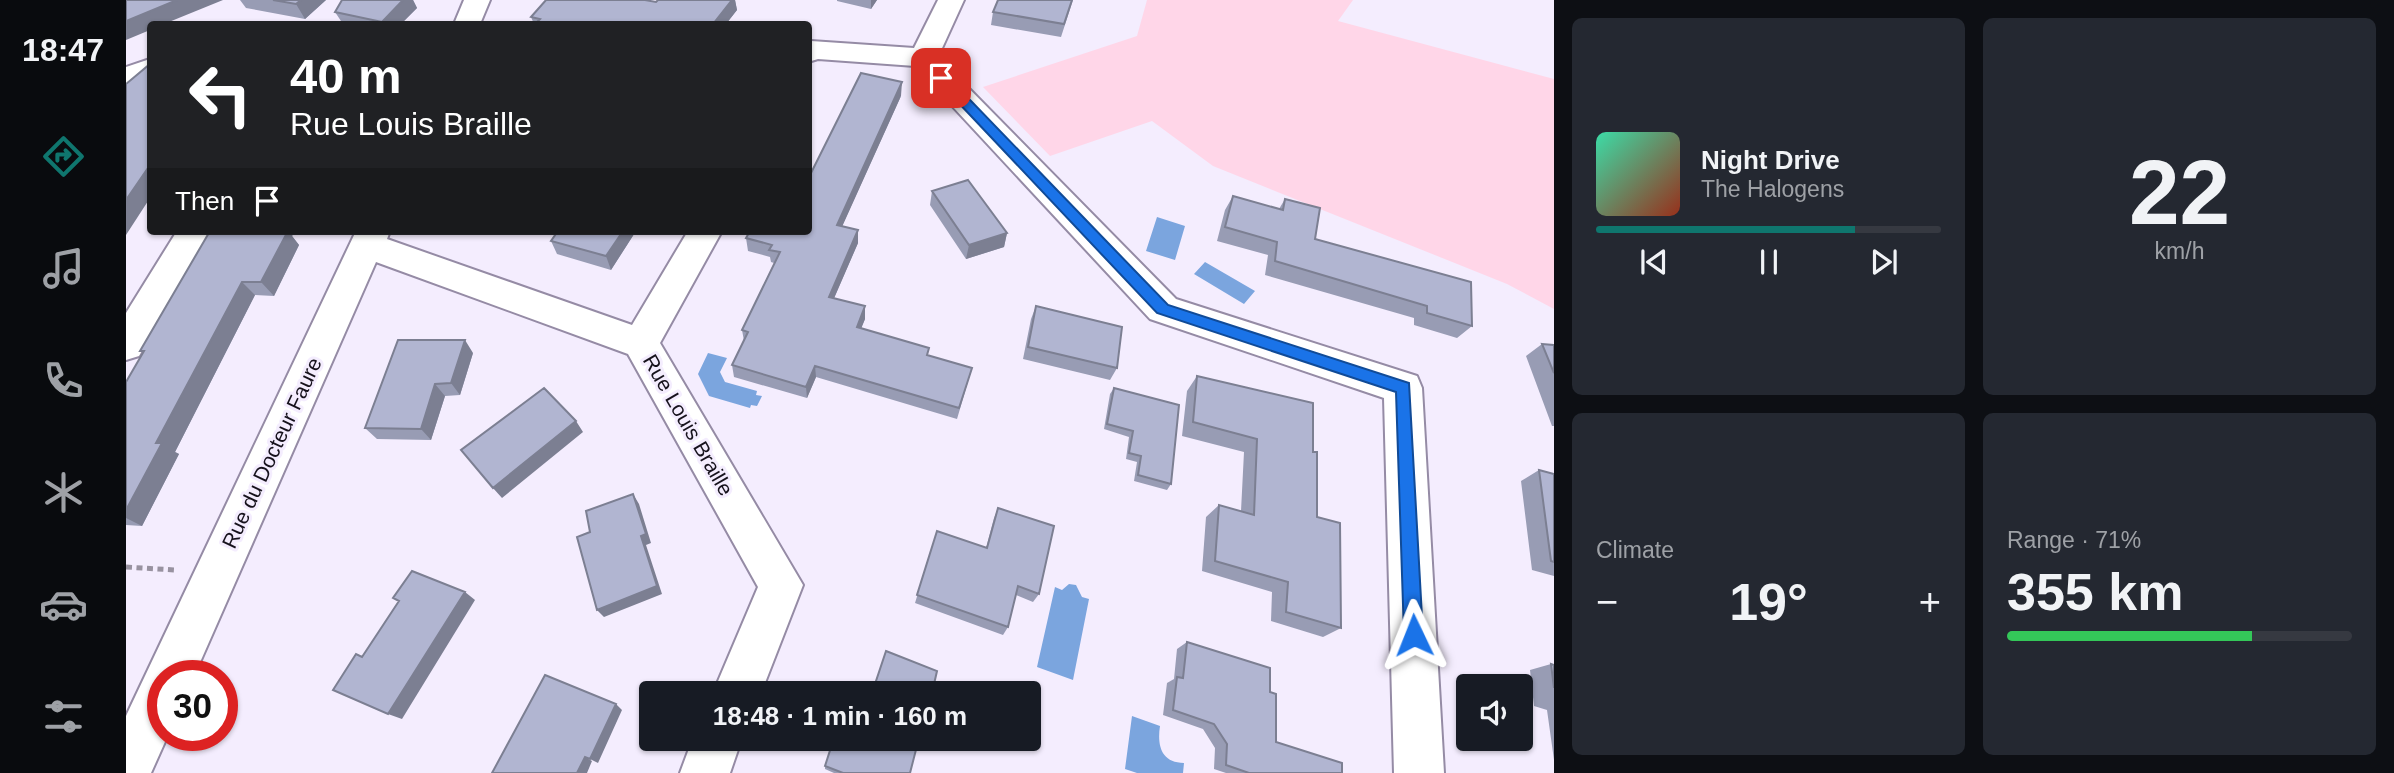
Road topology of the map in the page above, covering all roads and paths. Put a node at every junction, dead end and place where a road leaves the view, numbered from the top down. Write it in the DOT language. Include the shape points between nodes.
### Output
graph roads {
  1 [pos="477,0"];
  2 [pos="951,0"];
  3 [pos="468,21"];
  4 [pos="812,50"];
  5 [pos="923,58"];
  6 [pos="147,69"];
  7 [pos="126,77"];
  8 [pos="193,235"];
  9 [pos="703,235"];
  10 [pos="370,238"];
  11 [pos="640,343"];
  12 [pos="126,344"];
  13 [pos="177,660"];
  14 [pos="742,681"];
  15 [pos="147,726"];
  16 [pos="714,751"];
  17 [pos="126,771"];
  18 [pos="705,773"];
  19 [pos="1419,773"];
  1 -- 3 [label="street"];
  2 -- 5 [label="street"];
  4 -- 5 [label="street"];
  5 -- 19 [label="street" via="1163,309 1404,388"];
  6 -- 7 [label="street"];
  8 -- 12 [label="street"];
  9 -- 11 [label="street"];
  10 -- 11 [label="street, Rue Louis Braille"];
  10 -- 13 [label="street, Rue du Docteur Faure"];
  11 -- 14 [label="street, Rue Louis Braille" via="780,585"];
  15 -- 17 [label="street"];
  16 -- 18 [label="street"];
}
